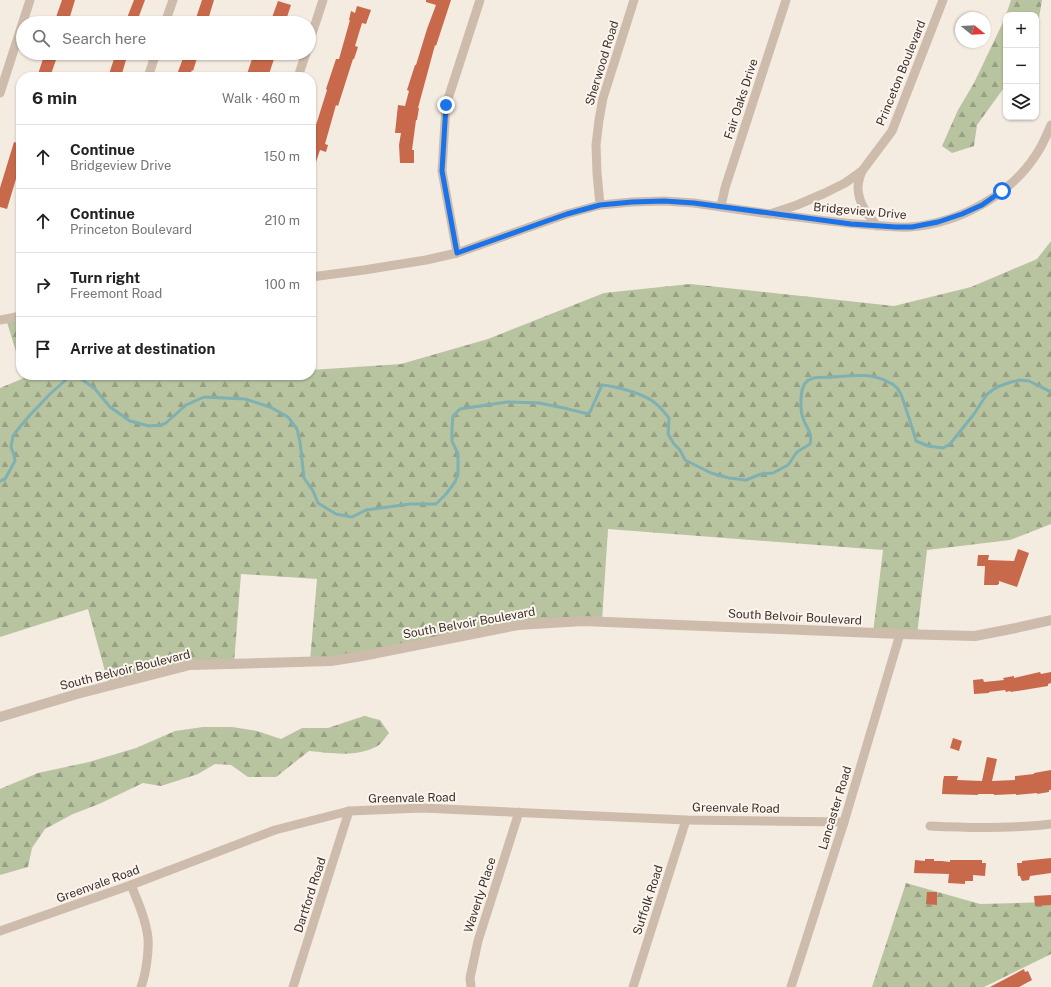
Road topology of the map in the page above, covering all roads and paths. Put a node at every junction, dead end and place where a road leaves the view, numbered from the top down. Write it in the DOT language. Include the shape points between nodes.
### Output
graph roads {
  1 [pos="30,0"];
  2 [pos="173,0"];
  3 [pos="323,0"];
  4 [pos="480,0"];
  5 [pos="634,0"];
  6 [pos="786,0"];
  7 [pos="943,0"];
  8 [pos="25,16"];
  9 [pos="167,16"];
  10 [pos="316,22"];
  11 [pos="16,43"];
  12 [pos="154,60"];
  13 [pos="304,60"];
  14 [pos="150,72"];
  15 [pos="300,72"];
  16 [pos="0,93"];
  17 [pos="1051,125"];
  18 [pos="862,171"];
  19 [pos="600,205"];
  20 [pos="721,206"];
  21 [pos="770,214"];
  22 [pos="877,226"];
  23 [pos="457,253"];
  24 [pos="316,276"];
  25 [pos="16,317"];
  26 [pos="0,320"];
  27 [pos="1051,620"];
  28 [pos="900,634"];
  29 [pos="0,717"];
  30 [pos="349,811"];
  31 [pos="519,812"];
  32 [pos="686,820"];
  33 [pos="844,822"];
  34 [pos="1051,824"];
  35 [pos="930,826"];
  36 [pos="131,885"];
  37 [pos="0,931"];
  38 [pos="142,987"];
  39 [pos="293,987"];
  40 [pos="471,987"];
  41 [pos="633,987"];
  42 [pos="791,987"];
  1 -- 8 [label="street"];
  2 -- 9 [label="street"];
  3 -- 10 [label="street"];
  4 -- 23 [label="street" via="446,105 442,171"];
  5 -- 19 [label="street, Sherwood Road" via="598,120 596,145"];
  6 -- 20 [label="street, Fair Oaks Drive"];
  7 -- 18 [label="street, Princeton Boulevard" via="892,131"];
  11 -- 16 [label="street"];
  12 -- 14 [label="street"];
  13 -- 15 [label="street"];
  17 -- 22 [label="street, Bridgeview Drive" via="1039,150 1023,172 982,205 938,222 912,227"];
  18 -- 21 [label="street, Princeton Boulevard" via="825,193"];
  18 -- 22 [label="street, Princeton Boulevard" via="858,186 860,202 866,214"];
  19 -- 20 [label="street, Princeton Boulevard" via="664,201"];
  19 -- 23 [label="street, Princeton Boulevard"];
  20 -- 21 [label="street, Princeton Boulevard"];
  21 -- 22 [label="street, Bridgeview Drive"];
  23 -- 24 [label="street, Princeton Boulevard"];
  25 -- 26 [label="street"];
  27 -- 28 [label="street, South Belvoir Boulevard" via="975,636"];
  28 -- 29 [label="street, South Belvoir Boulevard" via="584,620 518,625 331,661 190,664"];
  28 -- 33 [label="street, Lancaster Road"];
  30 -- 31 [label="street, Greenvale Road" via="422,808"];
  30 -- 36 [label="street, Greenvale Road" via="275,830"];
  30 -- 39 [label="street, Dartford Road"];
  31 -- 32 [label="street, Greenvale Road"];
  31 -- 40 [label="street, Waverly Place" via="478,941 470,978"];
  32 -- 33 [label="street, Greenvale Road"];
  32 -- 41 [label="street, Suffolk Road"];
  33 -- 42 [label="street, Lancaster Road"];
  34 -- 35 [label="street" via="984,828"];
  36 -- 37 [label="street, Greenvale Road"];
  36 -- 38 [label="street" via="143,915 148,939"];
}
